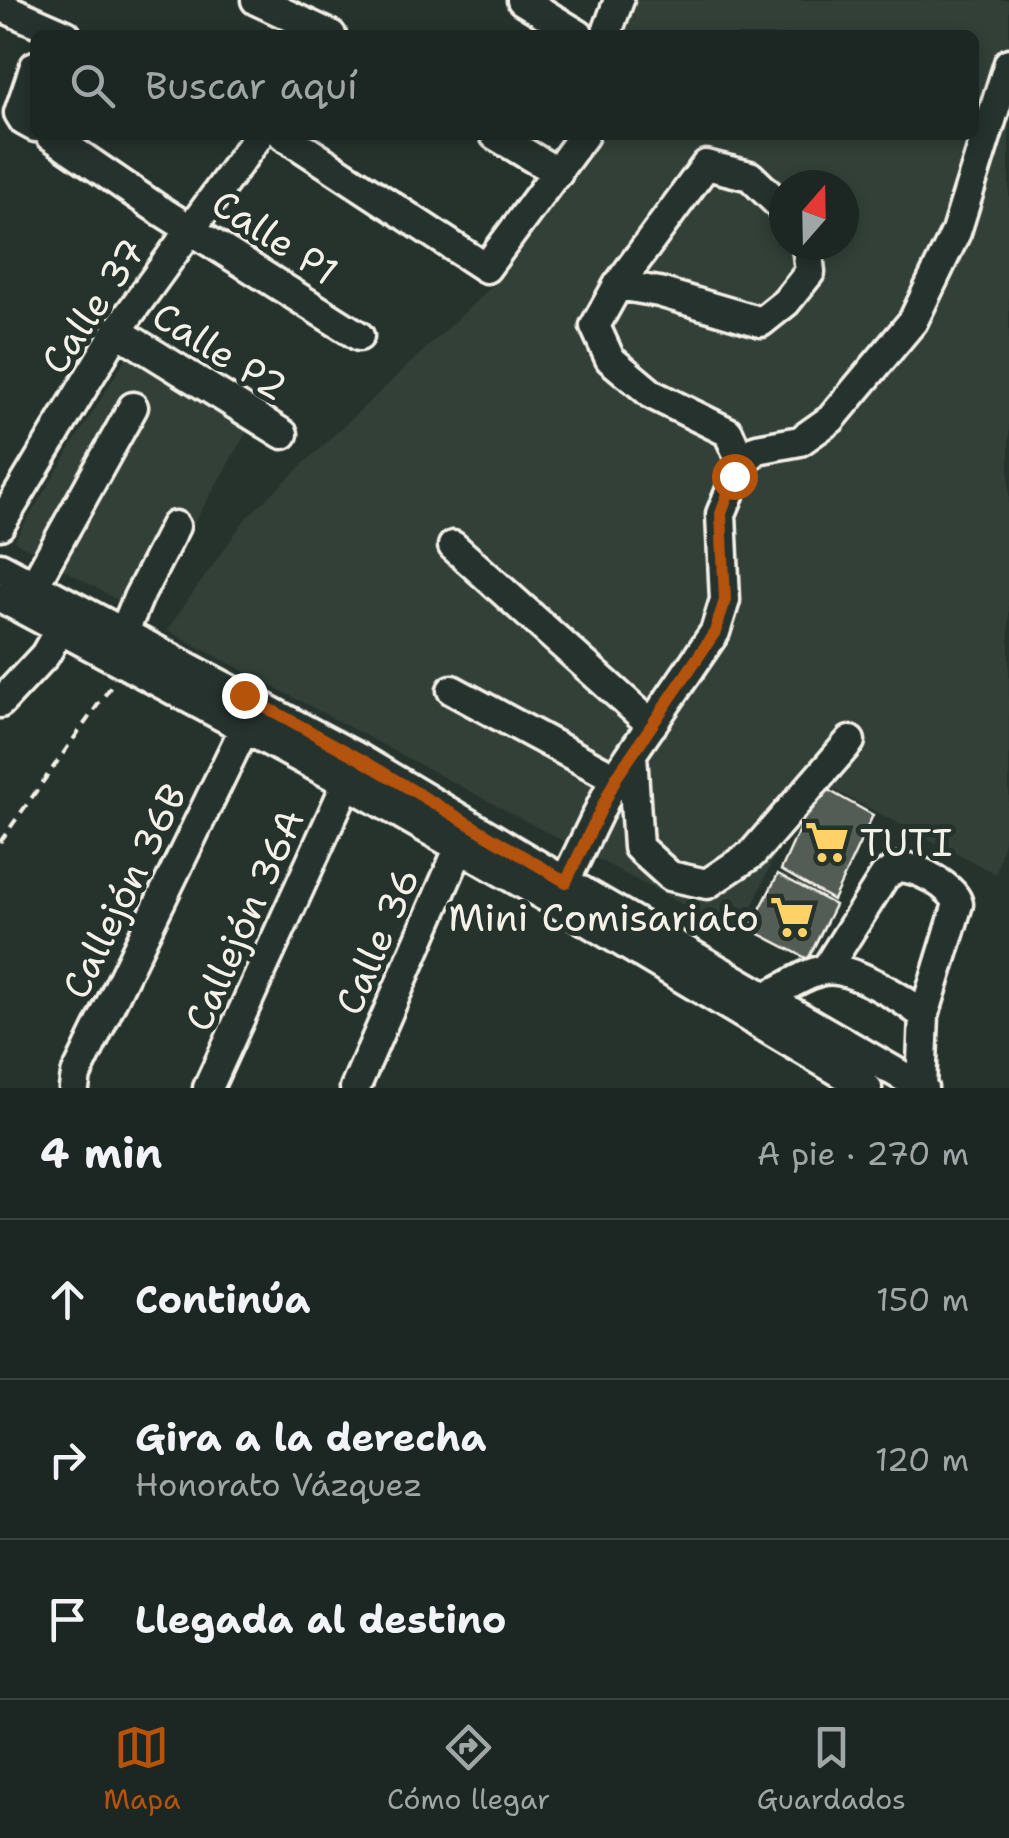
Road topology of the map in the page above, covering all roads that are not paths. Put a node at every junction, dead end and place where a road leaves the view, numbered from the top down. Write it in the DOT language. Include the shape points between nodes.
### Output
graph roads {
  1 [pos="7,0"];
  2 [pos="256,0"];
  3 [pos="522,0"];
  4 [pos="619,0"];
  5 [pos="0,6"];
  6 [pos="49,30"];
  7 [pos="319,30"];
  8 [pos="571,30"];
  9 [pos="608,30"];
  10 [pos="1009,63"];
  11 [pos="58,140"];
  12 [pos="254,140"];
  13 [pos="291,140"];
  14 [pos="503,140"];
  15 [pos="581,140"];
  16 [pos="558,173"];
  17 [pos="769,194"];
  18 [pos="191,228"];
  19 [pos="809,260"];
  20 [pos="618,285"];
  21 [pos="117,331"];
  22 [pos="359,336"];
  23 [pos="133,408"];
  24 [pos="283,434"];
  25 [pos="742,462"];
  26 [pos="0,525"];
  27 [pos="175,526"];
  28 [pos="453,546"];
  29 [pos="0,566"];
  30 [pos="34,585"];
  31 [pos="0,598"];
  32 [pos="60,629"];
  33 [pos="124,632"];
  34 [pos="452,690"];
  35 [pos="0,703"];
  36 [pos="240,714"];
  37 [pos="652,725"];
  38 [pos="850,741"];
  39 [pos="632,754"];
  40 [pos="616,778"];
  41 [pos="347,783"];
  42 [pos="464,836"];
  43 [pos="560,892"];
  44 [pos="826,969"];
  45 [pos="766,997"];
  46 [pos="924,1015"];
  47 [pos="74,1088"];
  48 [pos="208,1088"];
  49 [pos="355,1088"];
  50 [pos="866,1088"];
  51 [pos="922,1088"];
  1 -- 5 [label="street"];
  2 -- 7 [label="street"];
  3 -- 8 [label="street"];
  4 -- 9 [label="street"];
  5 -- 6 [label="street"];
  10 -- 25 [label="street" via="956,232 913,321 831,419 800,441 758,449"];
  11 -- 18 [label="street, Calle P1"];
  12 -- 18 [label="street, Calle 37"];
  13 -- 16 [label="street" via="486,268"];
  14 -- 16 [label="street"];
  15 -- 16 [label="street"];
  17 -- 20 [label="street" via="750,176 706,165"];
  18 -- 21 [label="street, Calle 37"];
  18 -- 22 [label="street, Calle P1"];
  19 -- 20 [label="street" via="810,272 761,322"];
  20 -- 25 [label="street" via="595,326 610,359 653,394 728,432"];
  21 -- 24 [label="street, Calle P2"];
  21 -- 26 [label="street, Calle 37"];
  23 -- 30 [label="street"];
  25 -- 37 [label="street" via="721,514 725,600 715,632"];
  27 -- 33 [label="street"];
  28 -- 37 [label="street"];
  29 -- 30 [label="street"];
  30 -- 33 [label="street"];
  31 -- 32 [label="street"];
  32 -- 35 [label="street"];
  32 -- 36 [label="street"];
  33 -- 36 [label="street"];
  34 -- 40 [label="street"];
  36 -- 41 [label="street"];
  36 -- 42 [label="street" via="360,759"];
  36 -- 47 [label="street, Callejón 36B"];
  37 -- 39 [label="street"];
  38 -- 39 [label="street" via="752,854 707,884 670,876 638,847"];
  39 -- 40 [label="street"];
  40 -- 43 [label="street"];
  41 -- 42 [label="street"];
  41 -- 48 [label="street, Callejón 36A"];
  42 -- 43 [label="street"];
  42 -- 49 [label="street, Calle 36"];
  43 -- 45 [label="street"];
  43 -- 50 [label="street"];
  44 -- 45 [label="street"];
  44 -- 46 [label="street" via="902,998"];
  44 -- 46 [label="street" via="884,876 908,868 948,887 958,904"];
  45 -- 51 [label="street"];
  46 -- 51 [label="street"];
}
